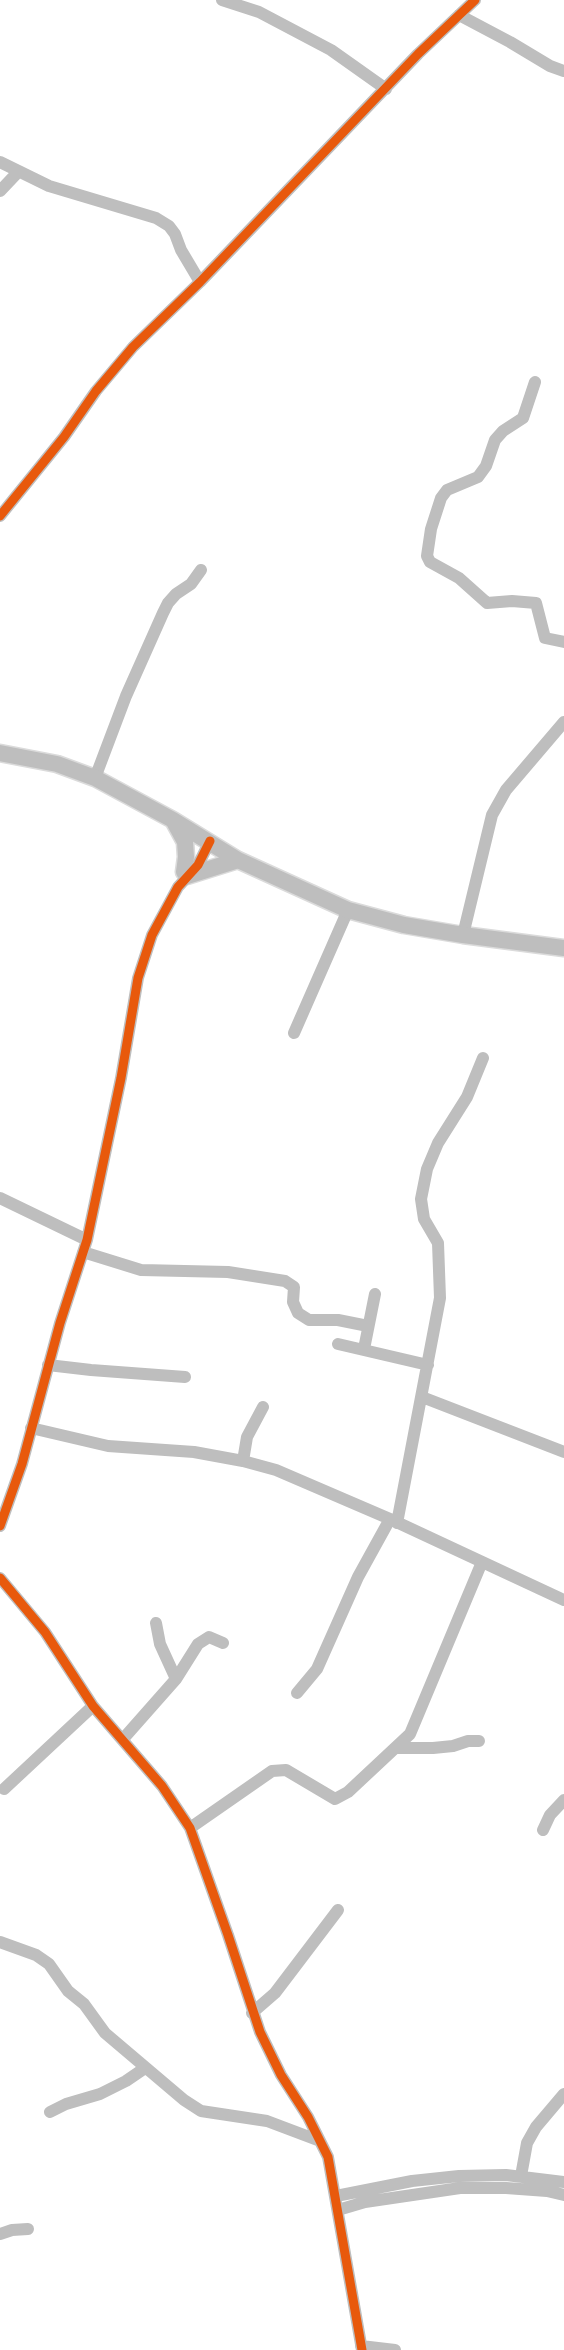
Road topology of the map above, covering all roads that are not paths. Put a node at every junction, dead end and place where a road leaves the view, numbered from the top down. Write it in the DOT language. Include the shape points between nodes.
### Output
graph roads {
  1 [pos="222,0"];
  2 [pos="475,0"];
  3 [pos="459,15"];
  4 [pos="564,71"];
  5 [pos="386,89"];
  6 [pos="0,162"];
  7 [pos="18,172"];
  8 [pos="0,191"];
  9 [pos="200,282"];
  10 [pos="535,382"];
  11 [pos="0,516"];
  12 [pos="201,570"];
  13 [pos="564,642"];
  14 [pos="564,722"];
  15 [pos="0,753"];
  16 [pos="94,778"];
  17 [pos="173,820"];
  18 [pos="206,839"];
  19 [pos="239,860"];
  20 [pos="185,876"];
  21 [pos="348,910"];
  22 [pos="463,936"];
  23 [pos="564,948"];
  24 [pos="295,1033"];
  25 [pos="483,1058"];
  26 [pos="0,1198"];
  27 [pos="85,1246"];
  28 [pos="374,1294"];
  29 [pos="368,1326"];
  30 [pos="338,1344"];
  31 [pos="364,1349"];
  32 [pos="48,1365"];
  33 [pos="428,1366"];
  34 [pos="185,1377"];
  35 [pos="422,1397"];
  36 [pos="262,1407"];
  37 [pos="31,1428"];
  38 [pos="564,1452"];
  39 [pos="243,1461"];
  40 [pos="394,1521"];
  41 [pos="0,1526"];
  42 [pos="482,1562"];
  43 [pos="0,1578"];
  44 [pos="564,1600"];
  45 [pos="156,1623"];
  46 [pos="223,1643"];
  47 [pos="176,1679"];
  48 [pos="297,1693"];
  49 [pos="93,1706"];
  50 [pos="410,1734"];
  51 [pos="123,1739"];
  52 [pos="479,1741"];
  53 [pos="395,1748"];
  54 [pos="416,1749"];
  55 [pos="4,1789"];
  56 [pos="564,1800"];
  57 [pos="190,1828"];
  58 [pos="542,1829"];
  59 [pos="338,1910"];
  60 [pos="0,1942"];
  61 [pos="252,2013"];
  62 [pos="145,2068"];
  63 [pos="564,2094"];
  64 [pos="50,2112"];
  65 [pos="320,2141"];
  66 [pos="520,2176"];
  67 [pos="564,2182"];
  68 [pos="564,2195"];
  69 [pos="336,2196"];
  70 [pos="338,2210"];
  71 [pos="28,2229"];
  72 [pos="0,2234"];
  73 [pos="362,2348"];
  74 [pos="395,2350"];
  1 -- 5 [label="street" via="259,12 331,50"];
  2 -- 3 [label="street"];
  3 -- 4 [label="street"];
  3 -- 5 [label="street"];
  5 -- 9 [label="street"];
  6 -- 7 [label="street"];
  7 -- 8 [label="street"];
  7 -- 9 [label="street" via="156,218 175,234"];
  9 -- 11 [label="street" via="133,347"];
  10 -- 13 [label="street" via="523,418 495,440 478,477 447,490 441,498 427,556 487,603 536,603 545,638"];
  12 -- 16 [label="street" via="163,612"];
  14 -- 22 [label="street" via="506,790 492,815"];
  15 -- 16 [label="main road" via="57,764"];
  16 -- 17 [label="main road"];
  17 -- 18 [label="main road"];
  17 -- 20 [label="main road" via="185,842"];
  18 -- 19 [label="main road"];
  18 -- 20 [label="street" via="202,859"];
  19 -- 20 [label="main road"];
  19 -- 21 [label="main road"];
  20 -- 27 [label="street" via="152,935 138,978"];
  21 -- 22 [label="main road"];
  21 -- 24 [label="street"];
  22 -- 23 [label="main road"];
  25 -- 33 [label="street" via="467,1097 438,1143 421,1199 424,1219 438,1243 439,1259 440,1298"];
  26 -- 27 [label="street"];
  27 -- 29 [label="street" via="141,1270 228,1272 285,1281 294,1287 298,1313 309,1320"];
  27 -- 32 [label="street"];
  28 -- 29 [label="street"];
  29 -- 31 [label="street"];
  30 -- 31 [label="street"];
  31 -- 33 [label="street"];
  32 -- 34 [label="street"];
  32 -- 37 [label="street"];
  33 -- 35 [label="street"];
  35 -- 38 [label="street"];
  35 -- 40 [label="street"];
  36 -- 39 [label="street" via="247,1437"];
  37 -- 39 [label="street" via="108,1446 194,1452"];
  37 -- 41 [label="street"];
  39 -- 40 [label="street" via="276,1469"];
  40 -- 42 [label="street"];
  40 -- 48 [label="street" via="358,1577 317,1669"];
  42 -- 44 [label="street"];
  42 -- 50 [label="street"];
  43 -- 49 [label="street" via="45,1632"];
  45 -- 47 [label="street"];
  46 -- 47 [label="street" via="204,1639"];
  47 -- 51 [label="street"];
  49 -- 51 [label="street"];
  49 -- 55 [label="street"];
  50 -- 53 [label="street"];
  50 -- 54 [label="street"];
  51 -- 57 [label="street"];
  52 -- 54 [label="street"];
  53 -- 54 [label="street"];
  53 -- 57 [label="street" via="335,1799 286,1770 272,1771"];
  56 -- 58 [label="street"];
  57 -- 61 [label="street"];
  59 -- 61 [label="street" via="275,1993"];
  60 -- 62 [label="street" via="49,1964 105,2033"];
  61 -- 65 [label="street"];
  62 -- 64 [label="street" via="100,2094"];
  62 -- 65 [label="street" via="201,2111 267,2121"];
  63 -- 66 [label="street" via="527,2143"];
  65 -- 69 [label="street"];
  66 -- 67 [label="street"];
  66 -- 69 [label="street" via="459,2175"];
  68 -- 70 [label="street" via="460,2188"];
  69 -- 70 [label="street"];
  70 -- 73 [label="street"];
  71 -- 72 [label="street"];
  73 -- 74 [label="street"];
}
